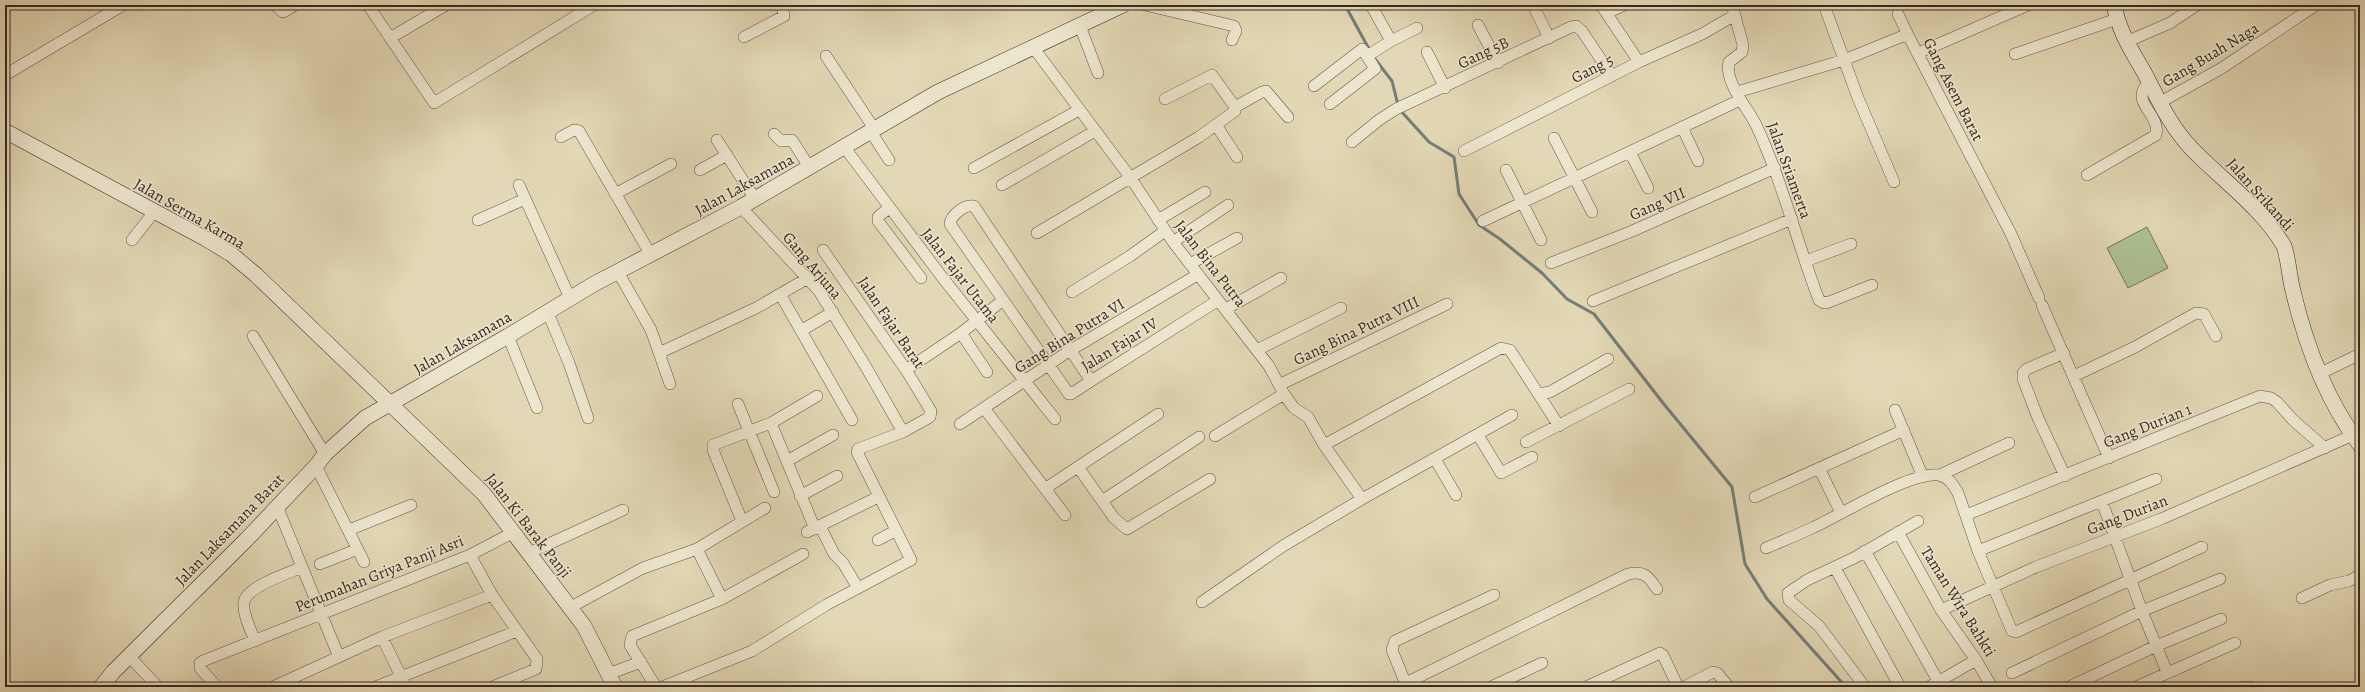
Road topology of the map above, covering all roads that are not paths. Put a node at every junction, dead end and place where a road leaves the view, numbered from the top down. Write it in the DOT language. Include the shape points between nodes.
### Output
graph roads {
  1 [pos="123,5"];
  2 [pos="275,5"];
  3 [pos="295,5"];
  4 [pos="368,5"];
  5 [pos="446,5"];
  6 [pos="594,5"];
  7 [pos="782,5"];
  8 [pos="1123,5"];
  9 [pos="1145,5"];
  10 [pos="1371,5"];
  11 [pos="1533,5"];
  12 [pos="1624,5"];
  13 [pos="1824,5"];
  14 [pos="2028,5"];
  15 [pos="2197,5"];
  16 [pos="2316,5"];
  17 [pos="1604,9"];
  18 [pos="1734,10"];
  19 [pos="2116,12"];
  20 [pos="1898,14"];
  21 [pos="1478,25"];
  22 [pos="1080,26"];
  23 [pos="1417,28"];
  24 [pos="744,37"];
  25 [pos="1909,37"];
  26 [pos="390,38"];
  27 [pos="1549,38"];
  28 [pos="1232,40"];
  29 [pos="1391,41"];
  30 [pos="2126,42"];
  31 [pos="1033,47"];
  32 [pos="1427,52"];
  33 [pos="1918,52"];
  34 [pos="2015,54"];
  35 [pos="826,56"];
  36 [pos="1367,56"];
  37 [pos="1844,60"];
  38 [pos="1639,62"];
  39 [pos="1498,63"];
  40 [pos="1098,73"];
  41 [pos="5,75"];
  42 [pos="1612,76"];
  43 [pos="2149,82"];
  44 [pos="1314,86"];
  45 [pos="1445,88"];
  46 [pos="1738,96"];
  47 [pos="1166,99"];
  48 [pos="2159,103"];
  49 [pos="1330,104"];
  50 [pos="1235,107"];
  51 [pos="1079,110"];
  52 [pos="1288,117"];
  53 [pos="1216,125"];
  54 [pos="1682,127"];
  55 [pos="5,131"];
  56 [pos="873,131"];
  57 [pos="1095,132"];
  58 [pos="774,134"];
  59 [pos="561,137"];
  60 [pos="1554,138"];
  61 [pos="717,140"];
  62 [pos="1352,142"];
  63 [pos="845,148"];
  64 [pos="1464,151"];
  65 [pos="1630,152"];
  66 [pos="727,155"];
  67 [pos="1237,157"];
  68 [pos="889,160"];
  69 [pos="1698,161"];
  70 [pos="671,164"];
  71 [pos="810,168"];
  72 [pos="974,168"];
  73 [pos="1775,168"];
  74 [pos="700,170"];
  75 [pos="1506,170"];
  76 [pos="2087,175"];
  77 [pos="1130,178"];
  78 [pos="1575,179"];
  79 [pos="1894,182"];
  80 [pos="519,184"];
  81 [pos="1002,185"];
  82 [pos="1648,188"];
  83 [pos="1205,192"];
  84 [pos="615,194"];
  85 [pos="525,199"];
  86 [pos="755,199"];
  87 [pos="1522,203"];
  88 [pos="1228,205"];
  89 [pos="741,207"];
  90 [pos="889,208"];
  91 [pos="154,212"];
  92 [pos="1592,212"];
  93 [pos="1792,219"];
  94 [pos="478,220"];
  95 [pos="1158,220"];
  96 [pos="1483,221"];
  97 [pos="1165,231"];
  98 [pos="1036,233"];
  99 [pos="1237,238"];
  100 [pos="132,240"];
  101 [pos="1541,240"];
  102 [pos="1173,242"];
  103 [pos="1851,244"];
  104 [pos="823,250"];
  105 [pos="651,255"];
  106 [pos="1806,261"];
  107 [pos="1190,264"];
  108 [pos="1551,264"];
  109 [pos="618,272"];
  110 [pos="1197,275"];
  111 [pos="808,278"];
  112 [pos="921,278"];
  113 [pos="1281,278"];
  114 [pos="1872,285"];
  115 [pos="1072,292"];
  116 [pos="780,294"];
  117 [pos="570,298"];
  118 [pos="1002,301"];
  119 [pos="1217,301"];
  120 [pos="1593,301"];
  121 [pos="1447,304"];
  122 [pos="1340,308"];
  123 [pos="1226,309"];
  124 [pos="548,312"];
  125 [pos="833,312"];
  126 [pos="976,320"];
  127 [pos="802,330"];
  128 [pos="961,333"];
  129 [pos="253,336"];
  130 [pos="508,336"];
  131 [pos="2216,336"];
  132 [pos="1257,350"];
  133 [pos="1069,351"];
  134 [pos="659,353"];
  135 [pos="2064,353"];
  136 [pos="2360,354"];
  137 [pos="1608,359"];
  138 [pos="1048,365"];
  139 [pos="906,370"];
  140 [pos="987,372"];
  141 [pos="2319,374"];
  142 [pos="2074,376"];
  143 [pos="1091,381"];
  144 [pos="1024,382"];
  145 [pos="670,384"];
  146 [pos="1281,389"];
  147 [pos="1629,389"];
  148 [pos="1539,394"];
  149 [pos="818,396"];
  150 [pos="389,404"];
  151 [pos="738,404"];
  152 [pos="537,408"];
  153 [pos="984,408"];
  154 [pos="1895,410"];
  155 [pos="1158,414"];
  156 [pos="1512,415"];
  157 [pos="588,418"];
  158 [pos="1055,419"];
  159 [pos="852,420"];
  160 [pos="771,422"];
  161 [pos="960,424"];
  162 [pos="1559,426"];
  163 [pos="749,430"];
  164 [pos="1904,430"];
  165 [pos="903,432"];
  166 [pos="833,435"];
  167 [pos="1478,435"];
  168 [pos="1215,436"];
  169 [pos="2358,437"];
  170 [pos="1199,438"];
  171 [pos="1526,442"];
  172 [pos="2009,442"];
  173 [pos="1324,445"];
  174 [pos="2325,448"];
  175 [pos="325,454"];
  176 [pos="1532,457"];
  177 [pos="2109,458"];
  178 [pos="1435,460"];
  179 [pos="787,461"];
  180 [pos="316,466"];
  181 [pos="1078,467"];
  182 [pos="1819,468"];
  183 [pos="1940,475"];
  184 [pos="837,476"];
  185 [pos="2065,476"];
  186 [pos="1923,477"];
  187 [pos="1210,479"];
  188 [pos="2156,479"];
  189 [pos="1046,488"];
  190 [pos="774,492"];
  191 [pos="1456,495"];
  192 [pos="800,496"];
  193 [pos="878,497"];
  194 [pos="1756,497"];
  195 [pos="1362,499"];
  196 [pos="1102,501"];
  197 [pos="2102,502"];
  198 [pos="411,504"];
  199 [pos="277,506"];
  200 [pos="765,508"];
  201 [pos="623,510"];
  202 [pos="1841,513"];
  203 [pos="1065,515"];
  204 [pos="1966,515"];
  205 [pos="742,521"];
  206 [pos="1918,521"];
  207 [pos="814,529"];
  208 [pos="349,530"];
  209 [pos="895,531"];
  210 [pos="514,532"];
  211 [pos="1898,532"];
  212 [pos="2115,538"];
  213 [pos="878,540"];
  214 [pos="2202,547"];
  215 [pos="697,548"];
  216 [pos="1766,548"];
  217 [pos="358,549"];
  218 [pos="1978,550"];
  219 [pos="1865,551"];
  220 [pos="529,553"];
  221 [pos="803,554"];
  222 [pos="470,555"];
  223 [pos="364,562"];
  224 [pos="320,564"];
  225 [pos="302,568"];
  226 [pos="1835,568"];
  227 [pos="2360,575"];
  228 [pos="2130,579"];
  229 [pos="2220,579"];
  230 [pos="1992,586"];
  231 [pos="858,588"];
  232 [pos="1657,589"];
  233 [pos="1494,594"];
  234 [pos="492,595"];
  235 [pos="2302,598"];
  236 [pos="722,599"];
  237 [pos="1202,602"];
  238 [pos="571,607"];
  239 [pos="1941,610"];
  240 [pos="2142,611"];
  241 [pos="321,613"];
  242 [pos="2221,619"];
  243 [pos="517,631"];
  244 [pos="382,637"];
  245 [pos="255,641"];
  246 [pos="2235,643"];
  247 [pos="2156,646"];
  248 [pos="129,656"];
  249 [pos="339,657"];
  250 [pos="1976,660"];
  251 [pos="641,662"];
  252 [pos="1542,663"];
  253 [pos="2167,672"];
  254 [pos="2012,673"];
  255 [pos="400,676"];
  256 [pos="611,681"];
  257 [pos="1933,684"];
  258 [pos="1407,685"];
  259 [pos="101,687"];
  260 [pos="158,687"];
  261 [pos="217,687"];
  262 [pos="273,687"];
  263 [pos="375,687"];
  264 [pos="406,687"];
  265 [pos="492,687"];
  266 [pos="656,687"];
  267 [pos="662,687"];
  268 [pos="1491,687"];
  269 [pos="1586,687"];
  270 [pos="1678,687"];
  271 [pos="1684,687"];
  272 [pos="1729,687"];
  273 [pos="1865,687"];
  274 [pos="1900,687"];
  275 [pos="1992,687"];
  276 [pos="2069,687"];
  277 [pos="2136,687"];
  278 [pos="2243,687"];
  279 [pos="2251,687"];
  1 -- 41 [label="street"];
  2 -- 3 [label="street" via="283,12"];
  4 -- 26 [label="street"];
  5 -- 26 [label="street"];
  6 -- 26 [label="street" via="437,103 428,97"];
  7 -- 24 [label="street" via="784,16"];
  8 -- 22 [label="street, Jalan Laksamana"];
  9 -- 28 [label="street" via="1234,26 1236,31"];
  10 -- 29 [label="street"];
  11 -- 27 [label="street"];
  12 -- 17 [label="street"];
  13 -- 37 [label="street"];
  14 -- 33 [label="street"];
  15 -- 30 [label="street" via="2170,23"];
  16 -- 48 [label="street, Gang Buah Naga" via="2222,68"];
  17 -- 38 [label="street"];
  18 -- 38 [label="street, Gang 5" via="1702,34"];
  18 -- 46 [label="street, Jalan Sriamerta" via="1744,45 1742,52 1729,62 1728,67"];
  19 -- 30 [label="street, Jalan Srikandi"];
  19 -- 34 [label="street"];
  20 -- 25 [label="street"];
  21 -- 39 [label="street"];
  22 -- 31 [label="street, Jalan Laksamana"];
  22 -- 40 [label="street"];
  23 -- 29 [label="street"];
  25 -- 33 [label="street, Gang Asem Barat"];
  25 -- 37 [label="street, Gang Asem Barat" via="1902,36"];
  27 -- 39 [label="street, Gang 5B"];
  27 -- 42 [label="street, Gang 5B" via="1576,26"];
  29 -- 36 [label="street"];
  30 -- 43 [label="street, Jalan Srikandi"];
  31 -- 51 [label="street, Jalan Bina Putra"];
  31 -- 56 [label="street, Jalan Laksamana" via="938,92"];
  32 -- 45 [label="street"];
  33 -- 135 [label="street, Gang Asem Barat" via="2011,234"];
  35 -- 56 [label="street"];
  36 -- 44 [label="street" via="1362,50"];
  36 -- 49 [label="street" via="1375,69"];
  37 -- 46 [label="street, Gang Asem Barat"];
  37 -- 79 [label="street"];
  38 -- 42 [label="street, Gang 5"];
  39 -- 45 [label="street, Gang 5B"];
  42 -- 64 [label="street, Gang 5"];
  43 -- 48 [label="street, Jalan Srikandi"];
  43 -- 76 [label="street" via="2142,89 2141,97 2156,126 2156,135"];
  45 -- 62 [label="street, Gang 5B" via="1400,108"];
  46 -- 54 [label="street, Gang Asem Barat"];
  46 -- 73 [label="street, Jalan Sriamerta" via="1754,119"];
  47 -- 50 [label="street" via="1212,75"];
  48 -- 141 [label="street, Jalan Srikandi" via="2170,122 2192,149 2242,194 2284,246 2298,311"];
  50 -- 52 [label="street" via="1266,92"];
  50 -- 53 [label="street" via="1235,111"];
  51 -- 57 [label="street, Jalan Bina Putra"];
  51 -- 72 [label="street"];
  53 -- 67 [label="street"];
  53 -- 77 [label="street"];
  54 -- 65 [label="street, Gang Asem Barat"];
  54 -- 69 [label="street"];
  55 -- 91 [label="street, Jalan Serma Karma"];
  56 -- 63 [label="street, Jalan Laksamana"];
  56 -- 68 [label="street"];
  57 -- 77 [label="street, Jalan Bina Putra"];
  57 -- 81 [label="street"];
  58 -- 71 [label="street" via="781,141 792,140"];
  59 -- 84 [label="street" via="574,130 579,131"];
  60 -- 78 [label="street"];
  61 -- 66 [label="street"];
  63 -- 71 [label="street, Jalan Laksamana"];
  63 -- 90 [label="street, Jalan Fajar Utama"];
  65 -- 78 [label="street, Gang Asem Barat"];
  65 -- 82 [label="street"];
  66 -- 74 [label="street"];
  66 -- 86 [label="street"];
  70 -- 84 [label="street"];
  71 -- 86 [label="street, Jalan Laksamana"];
  73 -- 93 [label="street, Jalan Sriamerta"];
  73 -- 108 [label="street, Gang VII"];
  75 -- 87 [label="street"];
  77 -- 95 [label="street, Jalan Bina Putra"];
  77 -- 98 [label="street"];
  78 -- 87 [label="street, Gang Asem Barat"];
  78 -- 92 [label="street"];
  80 -- 85 [label="street"];
  83 -- 95 [label="street"];
  84 -- 105 [label="street"];
  85 -- 94 [label="street"];
  85 -- 117 [label="street"];
  86 -- 89 [label="street, Jalan Laksamana"];
  87 -- 96 [label="street, Gang Asem Barat"];
  87 -- 101 [label="street"];
  88 -- 102 [label="street"];
  89 -- 105 [label="street, Jalan Laksamana"];
  89 -- 111 [label="street, Gang Arjuna"];
  90 -- 112 [label="street" via="878,217 878,222"];
  90 -- 126 [label="street, Jalan Fajar Utama"];
  91 -- 100 [label="street"];
  91 -- 150 [label="street, Jalan Serma Karma" via="206,239 240,261"];
  93 -- 106 [label="street, Jalan Sriamerta"];
  93 -- 120 [label="street"];
  95 -- 97 [label="street, Jalan Bina Putra"];
  97 -- 102 [label="street, Jalan Bina Putra"];
  97 -- 115 [label="street"];
  99 -- 107 [label="street"];
  102 -- 107 [label="street, Jalan Bina Putra"];
  103 -- 106 [label="street"];
  104 -- 139 [label="street, Jalan Fajar Barat"];
  105 -- 109 [label="street, Jalan Laksamana"];
  106 -- 114 [label="street, Jalan Sriamerta" via="1821,302 1829,302"];
  107 -- 110 [label="street, Jalan Bina Putra"];
  109 -- 117 [label="street, Jalan Laksamana"];
  109 -- 134 [label="street" via="651,330"];
  110 -- 119 [label="street, Jalan Bina Putra"];
  110 -- 133 [label="street, Gang Bina Putra VI"];
  111 -- 116 [label="street"];
  111 -- 125 [label="street, Gang Arjuna"];
  113 -- 123 [label="street"];
  116 -- 127 [label="street"];
  116 -- 134 [label="street" via="756,308"];
  117 -- 124 [label="street, Jalan Laksamana"];
  118 -- 126 [label="street"];
  118 -- 133 [label="street" via="993,284 950,224 953,215 968,206 974,206"];
  118 -- 138 [label="street"];
  119 -- 123 [label="street, Jalan Bina Putra"];
  119 -- 143 [label="street, Jalan Fajar IV"];
  121 -- 146 [label="street, Gang Bina Putra VIII"];
  122 -- 132 [label="street"];
  123 -- 132 [label="street, Jalan Bina Putra"];
  124 -- 130 [label="street, Jalan Laksamana"];
  124 -- 157 [label="street"];
  125 -- 127 [label="street, Gang Arjuna"];
  125 -- 165 [label="street"];
  126 -- 128 [label="street"];
  126 -- 144 [label="street, Jalan Fajar Utama"];
  127 -- 159 [label="street"];
  128 -- 139 [label="street"];
  128 -- 140 [label="street"];
  129 -- 175 [label="street"];
  130 -- 150 [label="street, Jalan Laksamana"];
  130 -- 152 [label="street"];
  131 -- 142 [label="street" via="2204,314 2196,312 2135,347"];
  132 -- 146 [label="street, Jalan Bina Putra"];
  133 -- 138 [label="street, Gang Bina Putra VI"];
  133 -- 143 [label="street"];
  134 -- 145 [label="street"];
  135 -- 142 [label="street, Gang Asem Barat"];
  135 -- 185 [label="street" via="2027,369 2023,373 2023,379"];
  136 -- 141 [label="street"];
  137 -- 148 [label="street" via="1550,392"];
  138 -- 143 [label="street, Jalan Fajar IV" via="1069,394"];
  138 -- 144 [label="street, Gang Bina Putra VI"];
  139 -- 165 [label="street, Jalan Fajar Barat" via="931,414 930,418"];
  141 -- 169 [label="street, Jalan Srikandi" via="2337,412"];
  142 -- 177 [label="street, Gang Asem Barat"];
  144 -- 153 [label="street, Gang Bina Putra VI"];
  144 -- 158 [label="street, Jalan Fajar Utama"];
  146 -- 168 [label="street, Gang Bina Putra VIII"];
  146 -- 173 [label="street, Jalan Bina Putra" via="1294,408 1308,417"];
  147 -- 162 [label="street"];
  148 -- 162 [label="street"];
  148 -- 173 [label="street" via="1510,350 1501,348"];
  149 -- 160 [label="street"];
  150 -- 175 [label="street, Jalan Laksamana Barat" via="365,418"];
  150 -- 210 [label="street, Jalan Ki Barak Panji" via="484,494"];
  151 -- 163 [label="street"];
  153 -- 161 [label="street, Gang Bina Putra VI"];
  153 -- 189 [label="street"];
  154 -- 164 [label="street"];
  155 -- 181 [label="street"];
  156 -- 167 [label="street"];
  160 -- 163 [label="street"];
  160 -- 179 [label="street"];
  162 -- 171 [label="street"];
  163 -- 190 [label="street"];
  163 -- 205 [label="street" via="716,443 713,447"];
  164 -- 182 [label="street"];
  164 -- 186 [label="street"];
  165 -- 193 [label="street" via="857,450 857,455"];
  166 -- 179 [label="street"];
  167 -- 176 [label="street" via="1500,473"];
  167 -- 178 [label="street"];
  169 -- 174 [label="street, Gang Durian"];
  170 -- 196 [label="street"];
  172 -- 183 [label="street"];
  173 -- 195 [label="street, Jalan Bina Putra"];
  174 -- 177 [label="street, Gang Durian 1" via="2277,402 2260,396"];
  174 -- 212 [label="street, Gang Durian"];
  175 -- 180 [label="street, Jalan Laksamana Barat"];
  177 -- 185 [label="street, Gang Durian 1"];
  178 -- 191 [label="street"];
  178 -- 195 [label="street"];
  179 -- 192 [label="street"];
  180 -- 199 [label="street, Jalan Laksamana Barat"];
  180 -- 208 [label="street"];
  181 -- 189 [label="street"];
  181 -- 196 [label="street"];
  182 -- 194 [label="street"];
  182 -- 202 [label="street"];
  183 -- 186 [label="street"];
  183 -- 204 [label="street" via="1953,484"];
  184 -- 192 [label="street"];
  185 -- 204 [label="street, Gang Durian 1"];
  186 -- 202 [label="street"];
  187 -- 196 [label="street" via="1127,529 1114,518"];
  188 -- 197 [label="street"];
  189 -- 203 [label="street"];
  192 -- 207 [label="street"];
  193 -- 207 [label="street"];
  193 -- 209 [label="street"];
  195 -- 237 [label="street" via="1282,546"];
  197 -- 212 [label="street"];
  197 -- 218 [label="street"];
  198 -- 208 [label="street"];
  199 -- 225 [label="street"];
  199 -- 248 [label="street, Jalan Laksamana Barat"];
  200 -- 205 [label="street"];
  201 -- 220 [label="street"];
  202 -- 216 [label="street"];
  204 -- 218 [label="street"];
  205 -- 215 [label="street"];
  206 -- 211 [label="street"];
  207 -- 231 [label="street" via="843,563"];
  208 -- 217 [label="street"];
  209 -- 213 [label="street"];
  209 -- 231 [label="street" via="911,560"];
  210 -- 220 [label="street, Jalan Ki Barak Panji"];
  210 -- 222 [label="street, Perumahan Griya Panji Asri"];
  211 -- 219 [label="street"];
  211 -- 239 [label="street, Taman Wira Bahkti"];
  212 -- 228 [label="street"];
  212 -- 230 [label="street, Gang Durian"];
  214 -- 228 [label="street"];
  215 -- 236 [label="street"];
  215 -- 238 [label="street" via="643,568"];
  217 -- 223 [label="street"];
  217 -- 224 [label="street"];
  218 -- 230 [label="street"];
  219 -- 226 [label="street"];
  219 -- 257 [label="street"];
  220 -- 238 [label="street, Jalan Ki Barak Panji"];
  221 -- 236 [label="street"];
  222 -- 234 [label="street"];
  222 -- 241 [label="street, Perumahan Griya Panji Asri"];
  225 -- 241 [label="street"];
  225 -- 245 [label="street" via="264,583 247,596 244,608"];
  226 -- 273 [label="street" via="1790,590 1788,596 1794,605 1819,626"];
  226 -- 274 [label="street"];
  227 -- 235 [label="street"];
  228 -- 230 [label="street" via="2016,632 2012,631"];
  228 -- 240 [label="street"];
  229 -- 240 [label="street"];
  230 -- 239 [label="street, Gang Durian"];
  231 -- 267 [label="street" via="752,652"];
  232 -- 258 [label="street" via="1642,572 1628,574"];
  233 -- 258 [label="street" via="1396,640 1392,650"];
  234 -- 243 [label="street"];
  234 -- 244 [label="street"];
  236 -- 251 [label="street" via="632,636 630,645"];
  238 -- 256 [label="street, Jalan Ki Barak Panji" via="584,626"];
  239 -- 250 [label="street, Taman Wira Bahkti"];
  240 -- 247 [label="street"];
  240 -- 254 [label="street"];
  241 -- 245 [label="street, Perumahan Griya Panji Asri"];
  241 -- 249 [label="street"];
  242 -- 247 [label="street"];
  243 -- 255 [label="street"];
  243 -- 265 [label="street" via="537,659 537,667"];
  244 -- 249 [label="street"];
  244 -- 255 [label="street"];
  245 -- 261 [label="street, Perumahan Griya Panji Asri" via="200,663 201,670"];
  246 -- 253 [label="street"];
  247 -- 253 [label="street"];
  247 -- 276 [label="street"];
  248 -- 259 [label="street, Jalan Laksamana Barat"];
  248 -- 260 [label="street"];
  249 -- 262 [label="street"];
  250 -- 257 [label="street"];
  250 -- 275 [label="street, Taman Wira Bahkti"];
  251 -- 256 [label="street"];
  251 -- 266 [label="street"];
  252 -- 268 [label="street"];
  253 -- 277 [label="street"];
  255 -- 263 [label="street"];
  255 -- 264 [label="street"];
  269 -- 270 [label="street" via="1660,653"];
  271 -- 272 [label="street" via="1713,672 1717,673"];
  278 -- 279 [label="street"];
}
